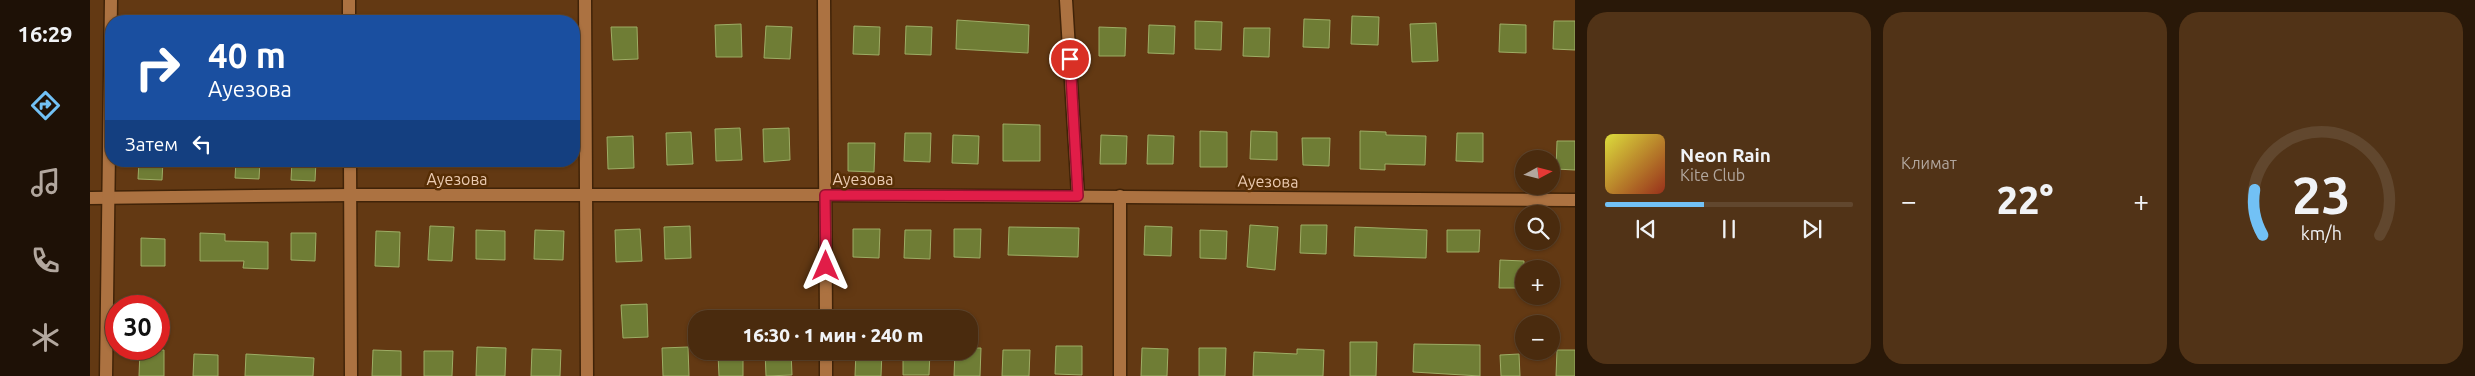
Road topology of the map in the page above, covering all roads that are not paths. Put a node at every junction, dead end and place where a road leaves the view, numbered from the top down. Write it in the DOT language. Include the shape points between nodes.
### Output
graph roads {
  1 [pos="111,0"];
  2 [pos="349,0"];
  3 [pos="585,0"];
  4 [pos="824,0"];
  5 [pos="1066,0"];
  6 [pos="111,15"];
  7 [pos="349,15"];
  8 [pos="108,167"];
  9 [pos="350,167"];
  10 [pos="350,195"];
  11 [pos="586,195"];
  12 [pos="825,195"];
  13 [pos="1078,196"];
  14 [pos="1120,196"];
  15 [pos="90,198"];
  16 [pos="108,199"];
  17 [pos="1575,200"];
  18 [pos="826,310"];
  19 [pos="826,360"];
  20 [pos="106,376"];
  21 [pos="351,376"];
  22 [pos="587,376"];
  23 [pos="826,376"];
  24 [pos="1120,376"];
  1 -- 6 [label="street"];
  2 -- 7 [label="street"];
  3 -- 11 [label="street"];
  4 -- 12 [label="street"];
  5 -- 13 [label="street"];
  8 -- 16 [label="street"];
  9 -- 10 [label="street"];
  10 -- 11 [label="street, Ауезова"];
  10 -- 16 [label="street, Ауезова"];
  10 -- 21 [label="street"];
  11 -- 12 [label="street, Ауезова"];
  11 -- 22 [label="street"];
  12 -- 13 [label="street, Ауезова"];
  12 -- 18 [label="street"];
  13 -- 14 [label="street, Ауезова"];
  14 -- 17 [label="street, Ауезова"];
  14 -- 24 [label="street"];
  15 -- 16 [label="street, Ауезова"];
  16 -- 20 [label="street"];
  19 -- 23 [label="street"];
}
